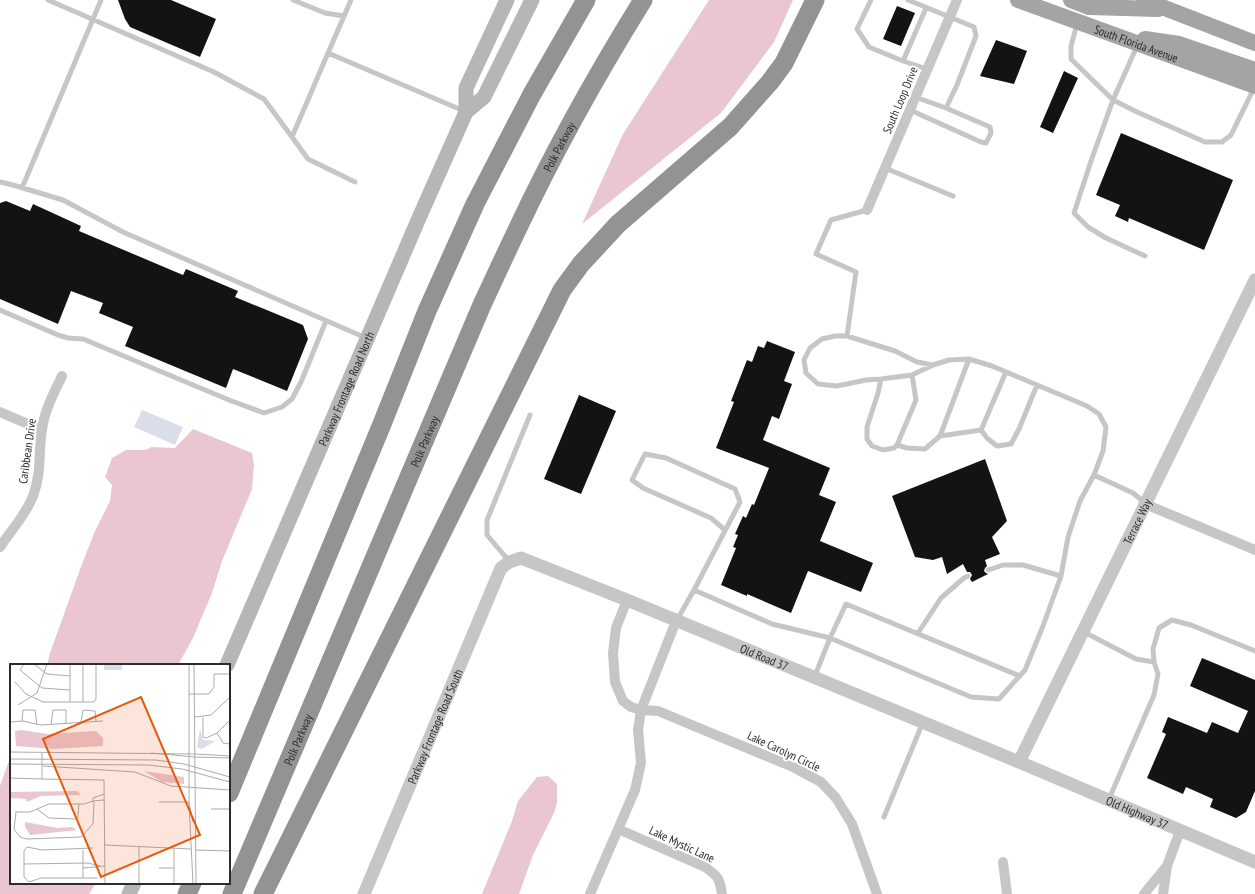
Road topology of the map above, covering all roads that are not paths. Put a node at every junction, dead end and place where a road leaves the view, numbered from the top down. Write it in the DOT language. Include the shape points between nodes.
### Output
graph roads {
  1 [pos="48,0"];
  2 [pos="101,0"];
  3 [pos="293,0"];
  4 [pos="351,0"];
  5 [pos="507,0"];
  6 [pos="532,0"];
  7 [pos="586,0"];
  8 [pos="643,0"];
  9 [pos="815,0"];
  10 [pos="871,0"];
  11 [pos="908,0"];
  12 [pos="957,0"];
  13 [pos="1018,0"];
  14 [pos="1071,0"];
  15 [pos="1144,0"];
  16 [pos="926,8"];
  17 [pos="1168,9"];
  18 [pos="344,16"];
  19 [pos="949,17"];
  20 [pos="94,20"];
  21 [pos="1077,22"];
  22 [pos="1118,36"];
  23 [pos="1255,43"];
  24 [pos="1138,44"];
  25 [pos="328,53"];
  26 [pos="903,61"];
  27 [pos="927,69"];
  28 [pos="1255,70"];
  29 [pos="1255,86"];
  30 [pos="915,97"];
  31 [pos="1113,100"];
  32 [pos="946,108"];
  33 [pos="910,110"];
  34 [pos="466,112"];
  35 [pos="292,137"];
  36 [pos="885,168"];
  37 [pos="0,182"];
  38 [pos="355,182"];
  39 [pos="22,188"];
  40 [pos="953,196"];
  41 [pos="867,210"];
  42 [pos="1145,256"];
  43 [pos="1255,280"];
  44 [pos="0,310"];
  45 [pos="326,321"];
  46 [pos="847,336"];
  47 [pos="368,339"];
  48 [pos="969,359"];
  49 [pos="933,364"];
  50 [pos="1006,372"];
  51 [pos="912,375"];
  52 [pos="62,376"];
  53 [pos="881,379"];
  54 [pos="1037,385"];
  55 [pos="0,412"];
  56 [pos="530,415"];
  57 [pos="42,430"];
  58 [pos="981,430"];
  59 [pos="940,436"];
  60 [pos="897,446"];
  61 [pos="1094,474"];
  62 [pos="1145,504"];
  63 [pos="725,530"];
  64 [pos="0,547"];
  65 [pos="1255,550"];
  66 [pos="509,562"];
  67 [pos="988,570"];
  68 [pos="968,576"];
  69 [pos="1061,576"];
  70 [pos="694,590"];
  71 [pos="627,600"];
  72 [pos="676,621"];
  73 [pos="1083,632"];
  74 [pos="918,633"];
  75 [pos="830,638"];
  76 [pos="1255,651"];
  77 [pos="1154,662"];
  78 [pos="227,664"];
  79 [pos="1020,676"];
  80 [pos="814,678"];
  81 [pos="641,710"];
  82 [pos="923,722"];
  83 [pos="1019,762"];
  84 [pos="230,791"];
  85 [pos="1109,800"];
  86 [pos="884,817"];
  87 [pos="618,829"];
  88 [pos="1180,831"];
  89 [pos="1003,862"];
  90 [pos="1255,862"];
  91 [pos="1167,866"];
  92 [pos="134,884"];
  93 [pos="192,884"];
  94 [pos="129,894"];
  95 [pos="187,894"];
  96 [pos="232,894"];
  97 [pos="263,894"];
  98 [pos="364,894"];
  99 [pos="590,894"];
  100 [pos="722,894"];
  101 [pos="877,894"];
  102 [pos="1007,894"];
  103 [pos="1144,894"];
  104 [pos="1163,894"];
  1 -- 20 [label="lane"];
  2 -- 20 [label="lane"];
  3 -- 18 [label="lane" via="325,13"];
  4 -- 18 [label="lane"];
  5 -- 34 [label="main road, Parkway Frontage Road North" via="466,88"];
  6 -- 34 [label="main road, Parkway Frontage Road North" via="484,97"];
  7 -- 84 [label="highway" via="532,94 475,204 427,311"];
  8 -- 96 [label="highway, Polk Parkway" via="550,163 481,307"];
  9 -- 97 [label="highway" via="784,63 770,82 730,127 618,224 581,264 562,290"];
  10 -- 26 [label="lane" via="857,29 869,47"];
  11 -- 16 [label="lane"];
  12 -- 19 [label="street, South Loop Drive"];
  13 -- 21 [label="main road, South Florida Avenue"];
  14 -- 17 [label="main road" via="1089,7"];
  15 -- 17 [label="main road"];
  16 -- 19 [label="lane"];
  16 -- 26 [label="lane"];
  17 -- 23 [label="main road"];
  18 -- 25 [label="lane"];
  19 -- 27 [label="street, South Loop Drive"];
  19 -- 32 [label="lane" via="974,27 976,36"];
  20 -- 35 [label="lane" via="214,72 264,100"];
  20 -- 39 [label="lane"];
  21 -- 22 [label="main road, South Florida Avenue"];
  21 -- 31 [label="lane" via="1071,46 1071,59"];
  22 -- 24 [label="main road, South Florida Avenue"];
  22 -- 28 [label="main road" via="1179,44"];
  24 -- 29 [label="main road, South Florida Avenue"];
  24 -- 31 [label="lane"];
  25 -- 34 [label="lane"];
  25 -- 35 [label="lane"];
  26 -- 27 [label="lane"];
  27 -- 30 [label="street, South Loop Drive"];
  29 -- 31 [label="lane" via="1231,135 1222,142 1205,142"];
  30 -- 32 [label="lane"];
  30 -- 33 [label="street, South Loop Drive"];
  31 -- 42 [label="lane" via="1074,213 1094,231"];
  32 -- 33 [label="lane" via="990,127 991,133 986,143"];
  33 -- 36 [label="street, South Loop Drive"];
  34 -- 47 [label="main road, Parkway Frontage Road North"];
  35 -- 38 [label="lane" via="308,159"];
  36 -- 40 [label="lane"];
  36 -- 41 [label="street, South Loop Drive"];
  37 -- 39 [label="lane"];
  39 -- 45 [label="lane" via="63,200 123,232"];
  41 -- 46 [label="lane" via="831,220 816,254 856,272"];
  43 -- 62 [label="street, Terrace Way"];
  44 -- 45 [label="lane" via="58,335 84,339 264,413 282,408 292,399"];
  45 -- 47 [label="lane"];
  46 -- 49 [label="lane" via="895,351 917,362"];
  46 -- 53 [label="lane" via="822,339 810,348 804,360 806,373 818,384 837,386"];
  47 -- 78 [label="main road, Parkway Frontage Road North"];
  48 -- 49 [label="lane"];
  48 -- 50 [label="lane"];
  48 -- 59 [label="lane"];
  49 -- 51 [label="lane"];
  50 -- 54 [label="lane"];
  50 -- 58 [label="lane"];
  51 -- 53 [label="lane"];
  51 -- 60 [label="lane" via="916,400"];
  52 -- 57 [label="street, Caribbean Drive" via="46,412"];
  53 -- 60 [label="lane" via="867,427 867,439 872,446 883,450"];
  54 -- 58 [label="lane" via="1011,444 997,446"];
  54 -- 61 [label="lane" via="1087,406 1098,414 1106,427 1103,450"];
  55 -- 57 [label="street"];
  56 -- 66 [label="lane" via="487,520 487,536"];
  57 -- 64 [label="street, Caribbean Drive" via="38,480 33,497 25,513"];
  58 -- 59 [label="lane"];
  59 -- 60 [label="lane" via="925,449"];
  61 -- 62 [label="lane" via="1133,493"];
  61 -- 69 [label="lane" via="1080,501 1068,537"];
  62 -- 65 [label="street"];
  62 -- 73 [label="street, Terrace Way"];
  63 -- 63 [label="lane" via="740,502 735,490 666,458 645,454 632,480 643,488 711,518"];
  63 -- 70 [label="lane"];
  66 -- 71 [label="street, Old Road 37" via="521,558"];
  66 -- 98 [label="street, Parkway Frontage Road South" via="501,568"];
  67 -- 69 [label="lane" via="1003,565 1023,565"];
  68 -- 74 [label="lane" via="941,598"];
  69 -- 79 [label="lane" via="1025,670"];
  70 -- 72 [label="lane"];
  70 -- 75 [label="lane" via="772,624"];
  71 -- 72 [label="street, Old Road 37"];
  71 -- 81 [label="street, Lake Carolyn Circle" via="616,628 613,653 615,682 623,701"];
  72 -- 80 [label="street, Old Road 37"];
  72 -- 81 [label="street"];
  73 -- 77 [label="lane" via="1136,659"];
  73 -- 83 [label="street, Terrace Way"];
  74 -- 75 [label="lane" via="846,604"];
  74 -- 79 [label="lane"];
  75 -- 79 [label="lane" via="971,697 999,699"];
  75 -- 80 [label="lane"];
  76 -- 77 [label="lane" via="1172,620 1158,628 1153,649"];
  77 -- 85 [label="lane" via="1158,674 1154,695"];
  80 -- 82 [label="street, Old Road 37"];
  81 -- 87 [label="street" via="638,730 641,763 635,790"];
  81 -- 101 [label="street, Lake Carolyn Circle" via="658,711 793,767 821,782 836,798 852,824"];
  82 -- 83 [label="street, Old Road 37"];
  82 -- 86 [label="lane"];
  83 -- 85 [label="street, Old Highway 37"];
  85 -- 88 [label="street, Old Highway 37"];
  87 -- 99 [label="street"];
  87 -- 100 [label="street, Lake Mystic Lane" via="705,867 716,874 721,883"];
  88 -- 90 [label="street, Old Highway 37"];
  88 -- 91 [label="street"];
  89 -- 102 [label="street"];
  91 -- 103 [label="street"];
  91 -- 104 [label="street"];
  92 -- 94 [label="main road"];
  93 -- 95 [label="highway"];
}
